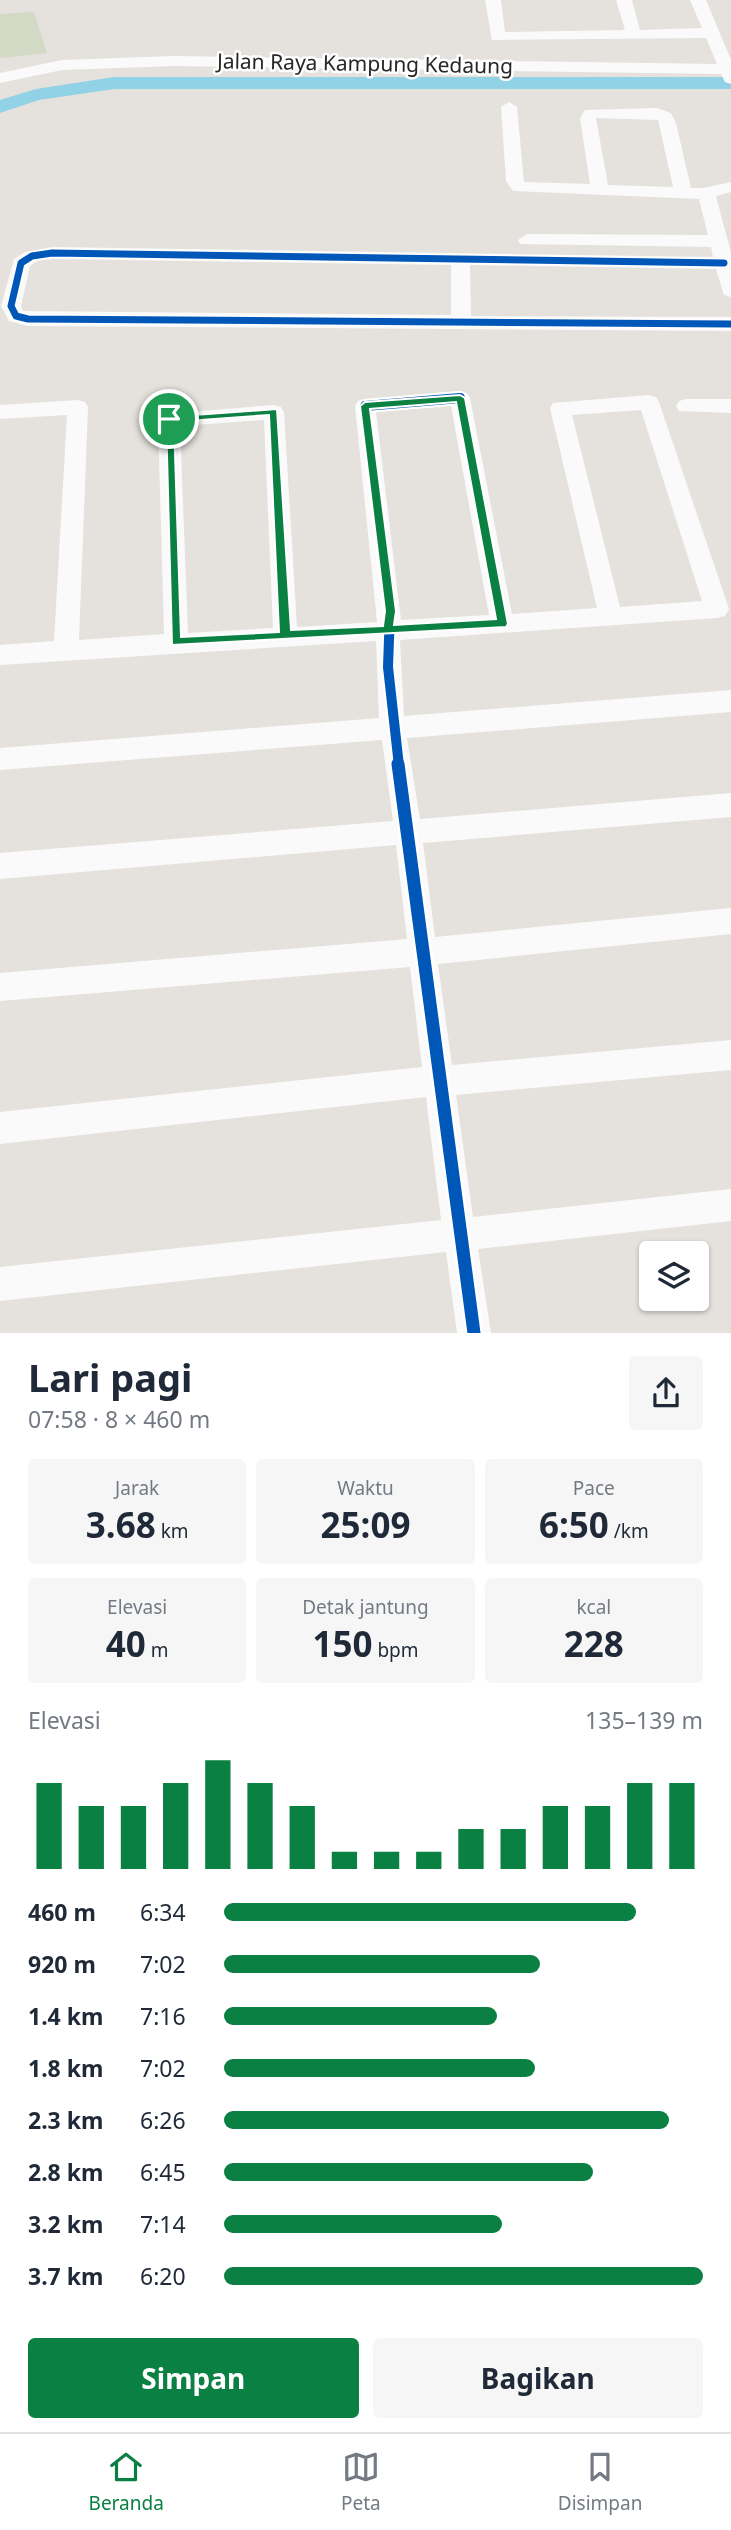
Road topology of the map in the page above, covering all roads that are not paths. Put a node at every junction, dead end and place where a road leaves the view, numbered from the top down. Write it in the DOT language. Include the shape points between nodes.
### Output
graph roads {
  1 [pos="493,0"];
  2 [pos="624,0"];
  3 [pos="698,0"];
  4 [pos="634,34"];
  5 [pos="719,42"];
  6 [pos="730,73"];
  7 [pos="0,78"];
  8 [pos="509,107"];
  9 [pos="731,187"];
  10 [pos="600,191"];
  11 [pos="683,193"];
  12 [pos="707,194"];
  13 [pos="527,240"];
  14 [pos="719,241"];
  15 [pos="460,259"];
  16 [pos="724,263"];
  17 [pos="731,290"];
  18 [pos="461,322"];
  19 [pos="731,324"];
  20 [pos="686,406"];
  21 [pos="731,407"];
  22 [pos="0,412"];
  23 [pos="611,618"];
  24 [pos="502,624"];
  25 [pos="388,630"];
  26 [pos="285,635"];
  27 [pos="176,642"];
  28 [pos="66,650"];
  29 [pos="0,655"];
  30 [pos="731,701"];
  31 [pos="393,727"];
  32 [pos="0,759"];
  33 [pos="731,805"];
  34 [pos="408,833"];
  35 [pos="0,866"];
  36 [pos="731,921"];
  37 [pos="422,952"];
  38 [pos="0,987"];
  39 [pos="731,1055"];
  40 [pos="437,1081"];
  41 [pos="0,1128"];
  42 [pos="731,1205"];
  43 [pos="459,1234"];
  44 [pos="0,1289"];
  45 [pos="474,1333"];
  1 -- 4 [label="street" via="498,37"];
  2 -- 4 [label="street"];
  3 -- 5 [label="street"];
  4 -- 5 [label="street"];
  5 -- 6 [label="street"];
  6 -- 7 [label="street, Jalan Raya Kampung Kedaung" via="173,61 62,65"];
  8 -- 10 [label="street" via="519,187"];
  9 -- 12 [label="street"];
  10 -- 11 [label="street"];
  10 -- 11 [label="street" via="588,118 600,113 657,113 668,123"];
  11 -- 12 [label="street"];
  12 -- 14 [label="street"];
  13 -- 14 [label="street"];
  14 -- 16 [label="street"];
  15 -- 16 [label="street"];
  15 -- 18 [label="street"];
  15 -- 18 [label="street" via="52,253 21,263 11,306 16,316 27,319"];
  16 -- 17 [label="street"];
  18 -- 19 [label="street"];
  20 -- 21 [label="street"];
  22 -- 28 [label="street" via="78,407"];
  23 -- 23 [label="street" via="560,408 649,402 717,609"];
  23 -- 24 [label="street"];
  24 -- 25 [label="street"];
  24 -- 25 [label="street" via="460,398 365,406 390,611"];
  25 -- 26 [label="street"];
  25 -- 31 [label="street"];
  26 -- 27 [label="street"];
  26 -- 27 [label="street" via="274,412 169,419"];
  27 -- 28 [label="street"];
  28 -- 29 [label="street"];
  30 -- 31 [label="street"];
  31 -- 32 [label="street"];
  31 -- 34 [label="street"];
  33 -- 34 [label="street"];
  34 -- 35 [label="street"];
  34 -- 37 [label="street"];
  36 -- 37 [label="street"];
  37 -- 38 [label="street"];
  37 -- 40 [label="street"];
  39 -- 40 [label="street"];
  40 -- 41 [label="street"];
  40 -- 43 [label="street"];
  42 -- 43 [label="street"];
  43 -- 44 [label="street"];
  43 -- 45 [label="street"];
}
